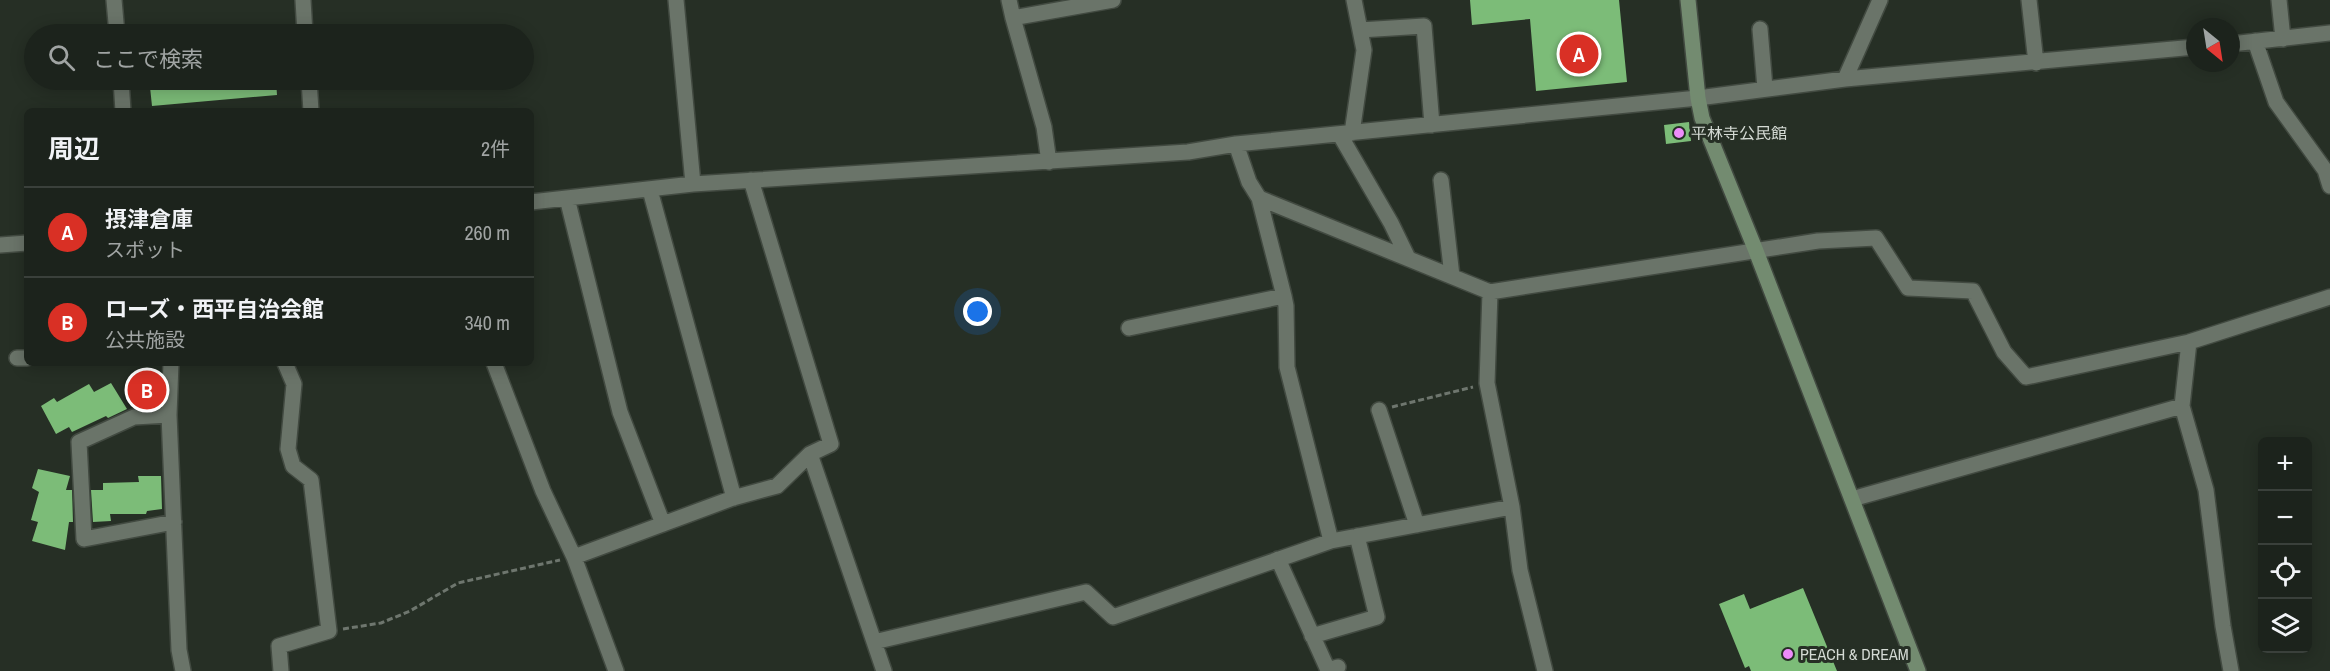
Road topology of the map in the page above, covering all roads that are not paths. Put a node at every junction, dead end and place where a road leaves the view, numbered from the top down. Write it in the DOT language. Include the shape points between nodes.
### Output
graph roads {
  1 [pos="114,0"];
  2 [pos="303,0"];
  3 [pos="676,0"];
  4 [pos="1009,0"];
  5 [pos="1113,0"];
  6 [pos="1354,0"];
  7 [pos="1688,0"];
  8 [pos="1880,0"];
  9 [pos="2029,0"];
  10 [pos="2279,0"];
  11 [pos="1013,18"];
  12 [pos="116,24"];
  13 [pos="304,24"];
  14 [pos="1760,29"];
  15 [pos="1360,30"];
  16 [pos="2330,33"];
  17 [pos="2283,39"];
  18 [pos="2255,41"];
  19 [pos="2240,43"];
  20 [pos="2186,48"];
  21 [pos="2036,63"];
  22 [pos="1845,79"];
  23 [pos="1765,88"];
  24 [pos="122,90"];
  25 [pos="310,90"];
  26 [pos="1698,98"];
  27 [pos="123,108"];
  28 [pos="311,108"];
  29 [pos="1432,124"];
  30 [pos="1346,134"];
  31 [pos="1236,144"];
  32 [pos="1049,162"];
  33 [pos="751,180"];
  34 [pos="1441,180"];
  35 [pos="693,184"];
  36 [pos="2330,186"];
  37 [pos="650,190"];
  38 [pos="567,198"];
  39 [pos="1259,198"];
  40 [pos="534,202"];
  41 [pos="24,243"];
  42 [pos="0,245"];
  43 [pos="1756,250"];
  44 [pos="1408,258"];
  45 [pos="1452,276"];
  46 [pos="1490,292"];
  47 [pos="1284,296"];
  48 [pos="2330,297"];
  49 [pos="1129,328"];
  50 [pos="2188,342"];
  51 [pos="171,366"];
  52 [pos="286,366"];
  53 [pos="495,366"];
  54 [pos="2182,406"];
  55 [pos="1379,410"];
  56 [pos="170,415"];
  57 [pos="810,454"];
  58 [pos="734,498"];
  59 [pos="1852,499"];
  60 [pos="1512,507"];
  61 [pos="174,522"];
  62 [pos="663,524"];
  63 [pos="1417,525"];
  64 [pos="1357,536"];
  65 [pos="1331,541"];
  66 [pos="574,556"];
  67 [pos="1278,560"];
  68 [pos="1312,636"];
  69 [pos="874,642"];
  70 [pos="1338,667"];
  71 [pos="183,671"];
  72 [pos="281,671"];
  73 [pos="616,671"];
  74 [pos="884,671"];
  75 [pos="1545,671"];
  76 [pos="1918,671"];
  77 [pos="2231,671"];
  1 -- 12 [label="street"];
  2 -- 13 [label="street"];
  3 -- 35 [label="street"];
  4 -- 11 [label="street"];
  5 -- 11 [label="street"];
  6 -- 15 [label="street"];
  7 -- 26 [label="street"];
  8 -- 22 [label="street"];
  9 -- 21 [label="street"];
  10 -- 17 [label="street"];
  11 -- 32 [label="street" via="1044,127"];
  14 -- 23 [label="street"];
  15 -- 29 [label="street" via="1424,26"];
  15 -- 30 [label="street" via="1364,50"];
  16 -- 17 [label="street"];
  17 -- 18 [label="street"];
  18 -- 19 [label="street"];
  18 -- 36 [label="street" via="2276,102 2325,170"];
  20 -- 21 [label="street"];
  21 -- 22 [label="street"];
  22 -- 23 [label="street"];
  23 -- 26 [label="street"];
  24 -- 27 [label="street"];
  25 -- 28 [label="street"];
  26 -- 29 [label="street"];
  26 -- 43 [label="street" via="1702,118"];
  29 -- 30 [label="street"];
  30 -- 31 [label="street"];
  30 -- 44 [label="street"];
  31 -- 32 [label="street" via="1188,152"];
  31 -- 39 [label="street"];
  32 -- 33 [label="street"];
  33 -- 35 [label="street"];
  33 -- 57 [label="street" via="831,444"];
  34 -- 45 [label="street"];
  35 -- 37 [label="street"];
  37 -- 38 [label="street"];
  37 -- 58 [label="street"];
  38 -- 40 [label="street"];
  38 -- 62 [label="street" via="620,412"];
  39 -- 44 [label="street"];
  39 -- 47 [label="street"];
  41 -- 42 [label="street"];
  43 -- 46 [label="street"];
  43 -- 50 [label="street" via="1876,238 1908,288 1973,291 2004,352 2026,377"];
  43 -- 59 [label="street"];
  44 -- 45 [label="street"];
  45 -- 46 [label="street"];
  46 -- 60 [label="street" via="1487,383"];
  47 -- 49 [label="street"];
  47 -- 65 [label="street" via="1287,367"];
  48 -- 50 [label="street"];
  50 -- 54 [label="street"];
  51 -- 56 [label="street"];
  52 -- 72 [label="street" via="294,384 288,450 293,466 311,480 329,631 279,646"];
  53 -- 66 [label="street" via="543,491"];
  54 -- 59 [label="street"];
  54 -- 77 [label="street" via="2206,490"];
  55 -- 63 [label="street"];
  56 -- 61 [label="street"];
  56 -- 61 [label="street" via="134,417 79,442 84,538"];
  57 -- 58 [label="street" via="777,486"];
  57 -- 69 [label="street"];
  58 -- 62 [label="street"];
  59 -- 76 [label="street"];
  60 -- 63 [label="street"];
  60 -- 75 [label="street" via="1520,570"];
  61 -- 71 [label="street"];
  62 -- 66 [label="street"];
  63 -- 64 [label="street"];
  64 -- 65 [label="street"];
  64 -- 68 [label="street" via="1377,617"];
  65 -- 67 [label="street"];
  66 -- 73 [label="street"];
  67 -- 68 [label="street"];
  67 -- 69 [label="street" via="1113,618 1086,592"];
  68 -- 70 [label="street" via="1328,670"];
  69 -- 74 [label="street"];
}
